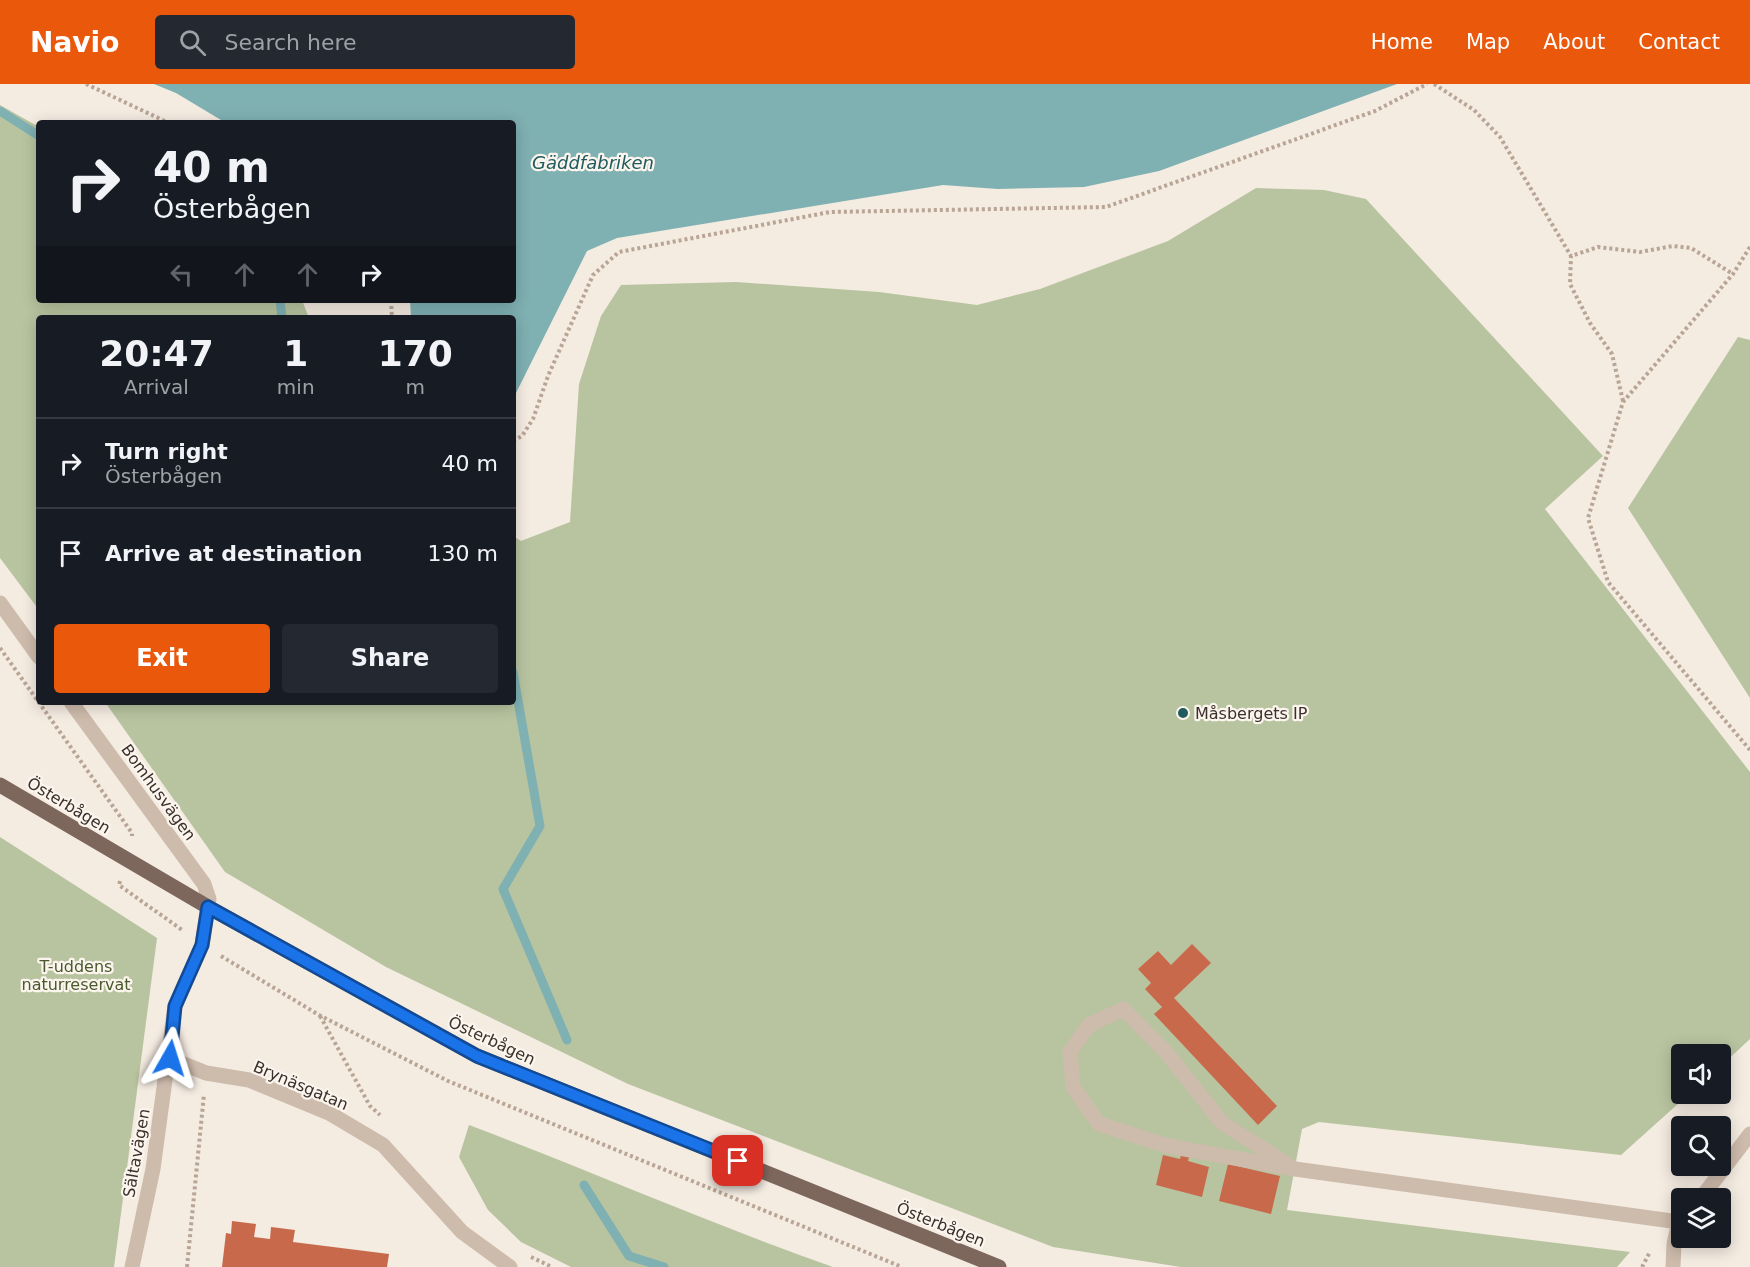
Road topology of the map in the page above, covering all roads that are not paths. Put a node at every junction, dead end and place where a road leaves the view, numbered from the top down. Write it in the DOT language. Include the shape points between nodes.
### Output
graph roads {
  1 [pos="0,603"];
  2 [pos="36,653"];
  3 [pos="73,705"];
  4 [pos="0,785"];
  5 [pos="208,907"];
  6 [pos="170,1058"];
  7 [pos="1750,1134"];
  8 [pos="1295,1169"];
  9 [pos="1709,1188"];
  10 [pos="1671,1220"];
  11 [pos="1674,1248"];
  12 [pos="132,1267"];
  13 [pos="510,1267"];
  14 [pos="999,1267"];
  15 [pos="1673,1267"];
  1 -- 2 [label="lane"];
  3 -- 5 [label="lane, Bomhusvägen" via="204,884"];
  4 -- 5 [label="main road, Österbågen"];
  5 -- 6 [label="lane, Sältavägen" via="202,945 175,1006"];
  5 -- 14 [label="main road, Österbågen" via="477,1056"];
  6 -- 12 [label="lane, Sältavägen" via="153,1169"];
  6 -- 13 [label="lane, Brynäsgatan" via="207,1073 249,1080 329,1113 383,1145 462,1232"];
  7 -- 9 [label="lane"];
  8 -- 8 [label="lane" via="1167,1146 1099,1124 1072,1087 1070,1052 1089,1025 1123,1009 1166,1052 1222,1123"];
  8 -- 10 [label="lane"];
  11 -- 15 [label="lane"];
}
